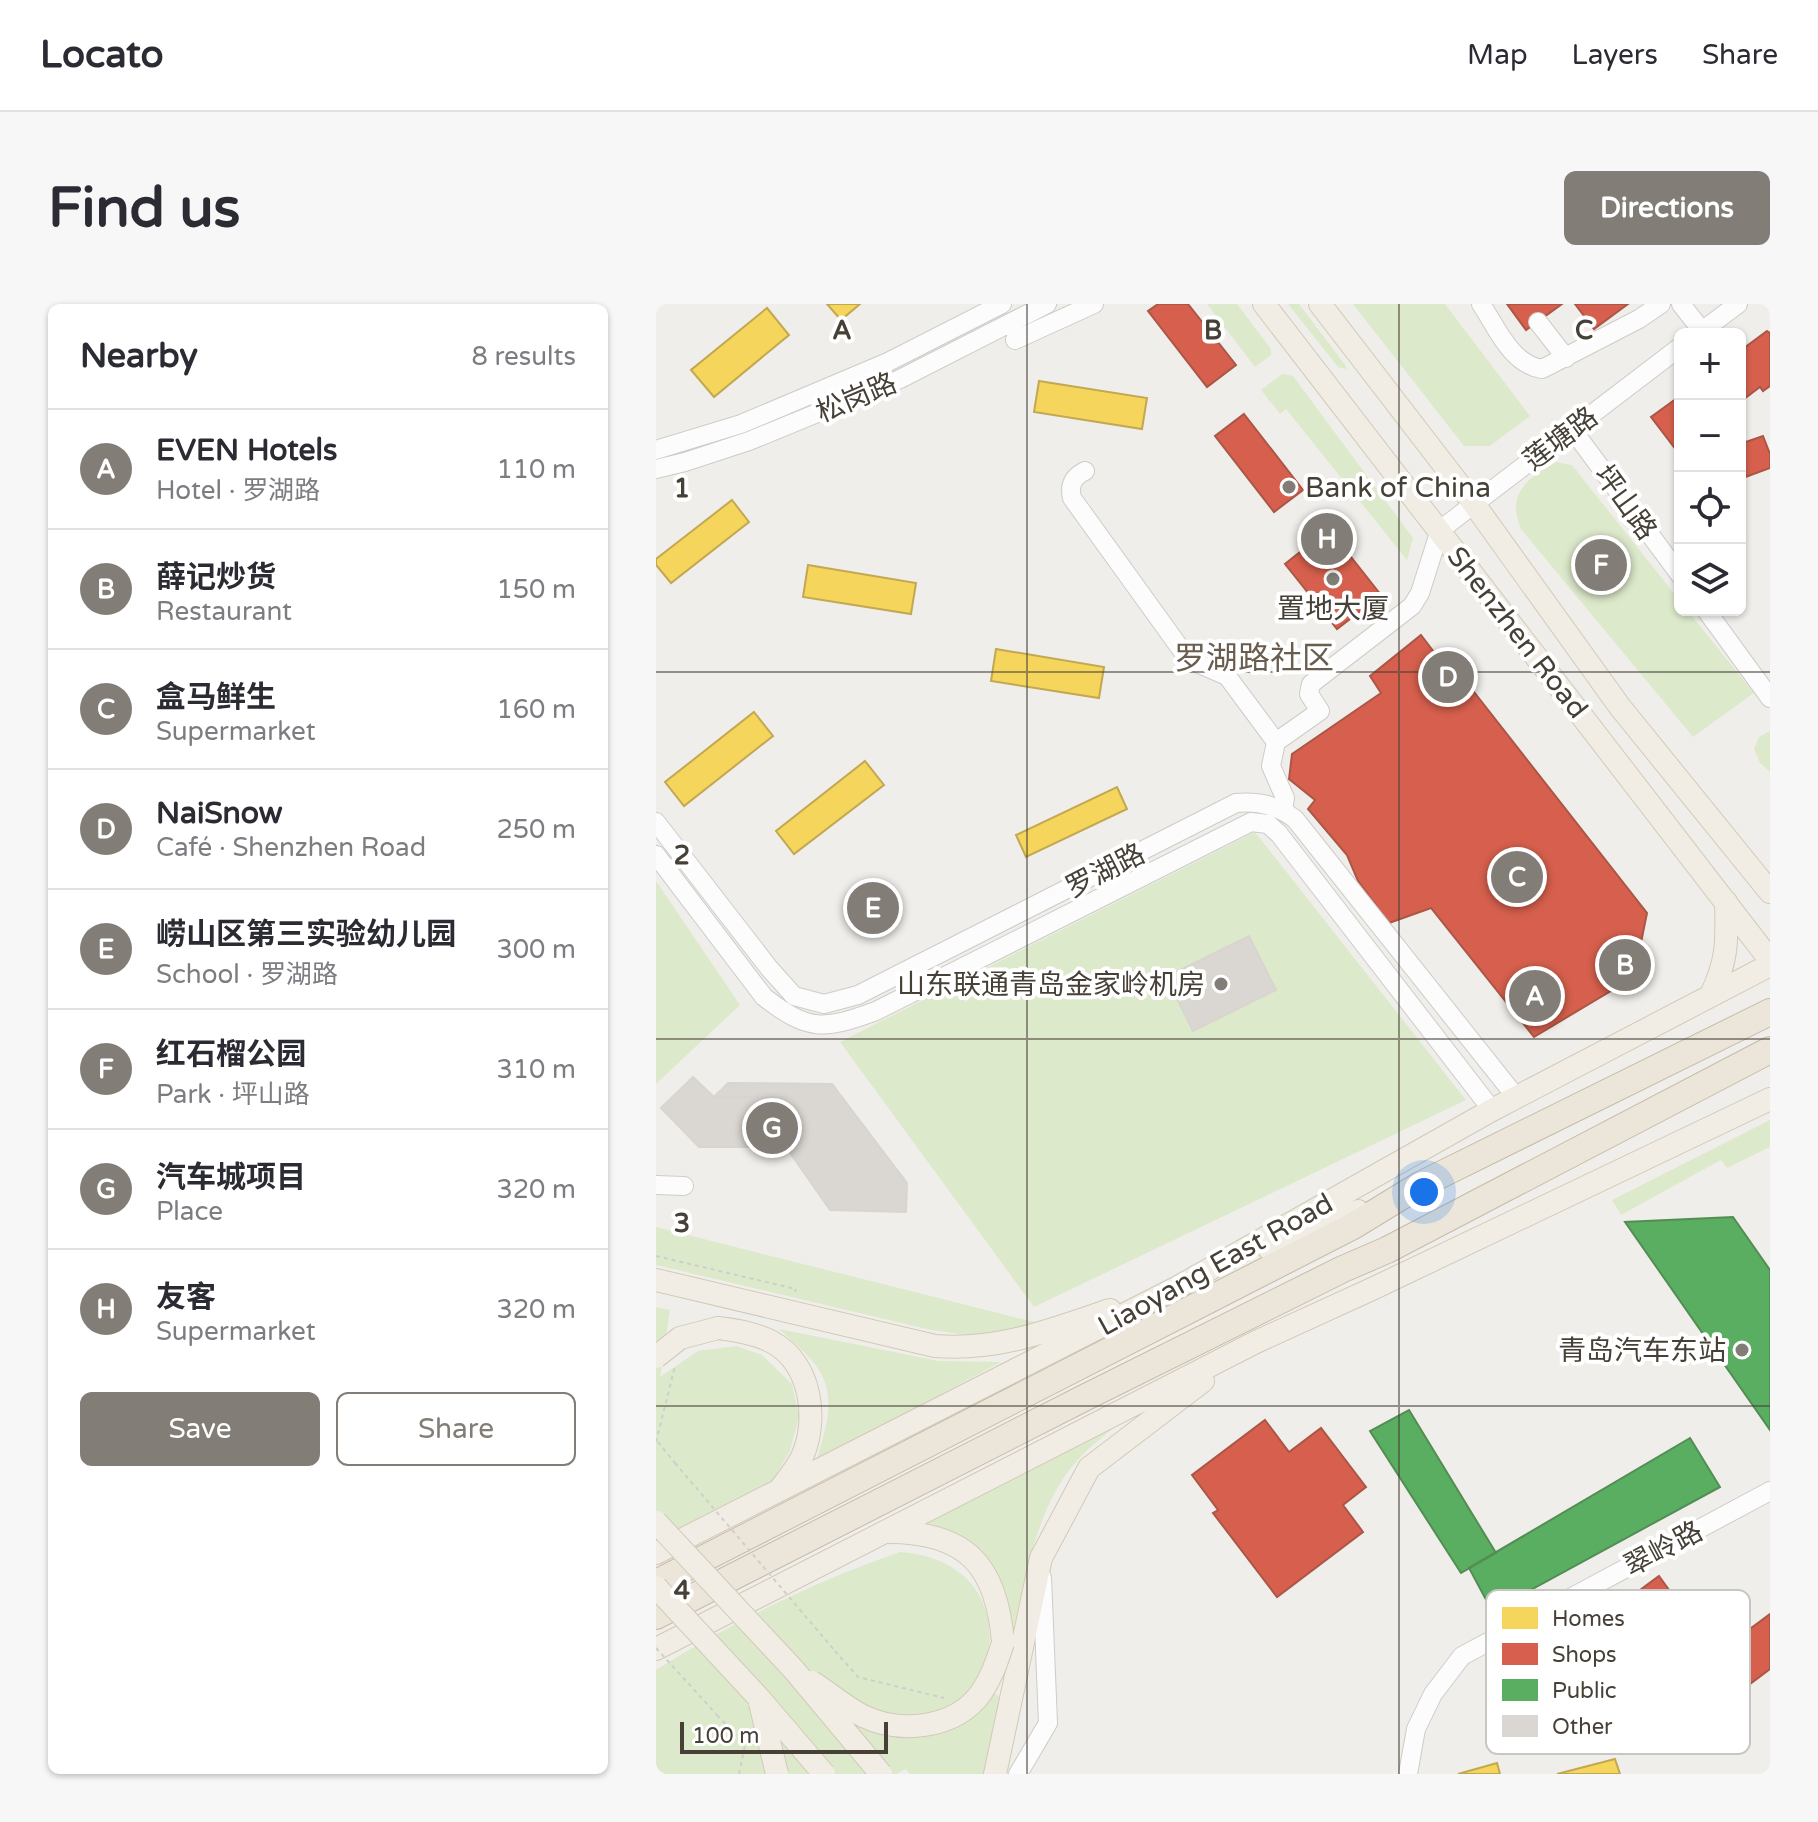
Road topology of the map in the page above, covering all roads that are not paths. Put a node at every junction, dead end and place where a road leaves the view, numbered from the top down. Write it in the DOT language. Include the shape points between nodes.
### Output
graph roads {
  1 [pos="1002,304"];
  2 [pos="1047,304"];
  3 [pos="1094,304"];
  4 [pos="1264,304"];
  5 [pos="1320,304"];
  6 [pos="1481,304"];
  7 [pos="1661,304"];
  8 [pos="1681,304"];
  9 [pos="1738,304"];
  10 [pos="1538,322"];
  11 [pos="1697,328"];
  12 [pos="1705,328"];
  13 [pos="1015,340"];
  14 [pos="1674,352"];
  15 [pos="1566,358"];
  16 [pos="1572,429"];
  17 [pos="656,450"];
  18 [pos="656,469"];
  19 [pos="1085,471"];
  20 [pos="1474,504"];
  21 [pos="1440,530"];
  22 [pos="1674,567"];
  23 [pos="1710,616"];
  24 [pos="1770,698"];
  25 [pos="1276,742"];
  26 [pos="1283,810"];
  27 [pos="656,822"];
  28 [pos="656,855"];
  29 [pos="1767,886"];
  30 [pos="1726,902"];
  31 [pos="1770,962"];
  32 [pos="1711,995"];
  33 [pos="1770,1012"];
  34 [pos="1770,1050"];
  35 [pos="1516,1097"];
  36 [pos="1770,1099"];
  37 [pos="1492,1110"];
  38 [pos="656,1185"];
  39 [pos="1420,1185"];
  40 [pos="684,1186"];
  41 [pos="1387,1250"];
  42 [pos="656,1280"];
  43 [pos="1178,1287"];
  44 [pos="1256,1342"];
  45 [pos="666,1361"];
  46 [pos="779,1490"];
  47 [pos="1770,1491"];
  48 [pos="656,1522"];
  49 [pos="887,1532"];
  50 [pos="656,1553"];
  51 [pos="1041,1558"];
  52 [pos="656,1585"];
  53 [pos="1585,1590"];
  54 [pos="656,1616"];
  55 [pos="1486,1643"];
  56 [pos="656,1648"];
  57 [pos="794,1670"];
  58 [pos="759,1698"];
  59 [pos="777,1774"];
  60 [pos="824,1774"];
  61 [pos="881,1774"];
  62 [pos="995,1774"];
  63 [pos="1018,1774"];
  64 [pos="1408,1774"];
  1 -- 17 [label="street, 松岗路" via="888,362 756,418"];
  2 -- 18 [label="street, 松岗路" via="900,379 749,441"];
  3 -- 13 [label="street"];
  4 -- 21 [label="main road, Shenzhen Road"];
  5 -- 20 [label="main road, Shenzhen Road"];
  6 -- 15 [label="street" via="1514,354 1531,367 1545,369"];
  7 -- 15 [label="street"];
  8 -- 11 [label="street"];
  9 -- 12 [label="street"];
  10 -- 15 [label="street"];
  14 -- 16 [label="street, 莲塘路"];
  16 -- 20 [label="street, 莲塘路"];
  16 -- 22 [label="street, 坪山路"];
  19 -- 25 [label="street" via="1072,481 1072,498 1188,659 1227,676"];
  20 -- 21 [label="street, 莲塘路"];
  20 -- 29 [label="main road, Shenzhen Road" via="1620,707"];
  21 -- 25 [label="street" via="1412,606 1311,684 1309,694 1320,711"];
  21 -- 30 [label="main road, Shenzhen Road"];
  23 -- 24 [label="street"];
  25 -- 26 [label="street" via="1271,766 1285,798"];
  26 -- 27 [label="street, 罗湖路" via="1236,803 858,995 824,1004 794,996"];
  26 -- 35 [label="street"];
  28 -- 37 [label="street" via="764,997 809,1024 837,1025 876,1011 1251,822 1268,824"];
  30 -- 31 [label="main road, Shenzhen Road"];
  30 -- 32 [label="main road" via="1723,968"];
  31 -- 32 [label="main road, Liaoyang East Road"];
  32 -- 35 [label="main road, Liaoyang East Road"];
  33 -- 39 [label="highway, Liaoyang East Road"];
  34 -- 41 [label="highway, Liaoyang East Road"];
  35 -- 37 [label="main road, Liaoyang East Road"];
  36 -- 44 [label="main road"];
  37 -- 43 [label="main road, Liaoyang East Road"];
  38 -- 40 [label="street"];
  39 -- 43 [label="main road"];
  39 -- 52 [label="highway, Liaoyang East Road" via="1339,1234"];
  41 -- 44 [label="main road"];
  41 -- 54 [label="highway, Liaoyang East Road"];
  42 -- 43 [label="main road" via="935,1346 965,1348 1024,1339"];
  43 -- 46 [label="main road, Liaoyang East Road"];
  44 -- 49 [label="main road"];
  44 -- 51 [label="main road" via="1089,1468"];
  45 -- 46 [label="main road, bridge" via="680,1338 718,1328 774,1343 793,1360 811,1406 810,1433 801,1459"];
  46 -- 50 [label="main road, Liaoyang East Road"];
  47 -- 53 [label="street, 翠岭路"];
  48 -- 57 [label="main road, bridge"];
  49 -- 56 [label="main road"];
  49 -- 57 [label="main road, bridge" via="945,1540 983,1569 997,1597 1003,1643 979,1696 953,1716 917,1727 887,1725 862,1715"];
  51 -- 62 [label="main road"];
  51 -- 63 [label="street" via="1048,1723"];
  52 -- 58 [label="main road, bridge"];
  55 -- 64 [label="street, 翠岭路" via="1462,1656 1433,1694 1416,1729"];
  57 -- 61 [label="main road, bridge"];
  58 -- 59 [label="main road, bridge"];
  58 -- 60 [label="main road, bridge"];
}
